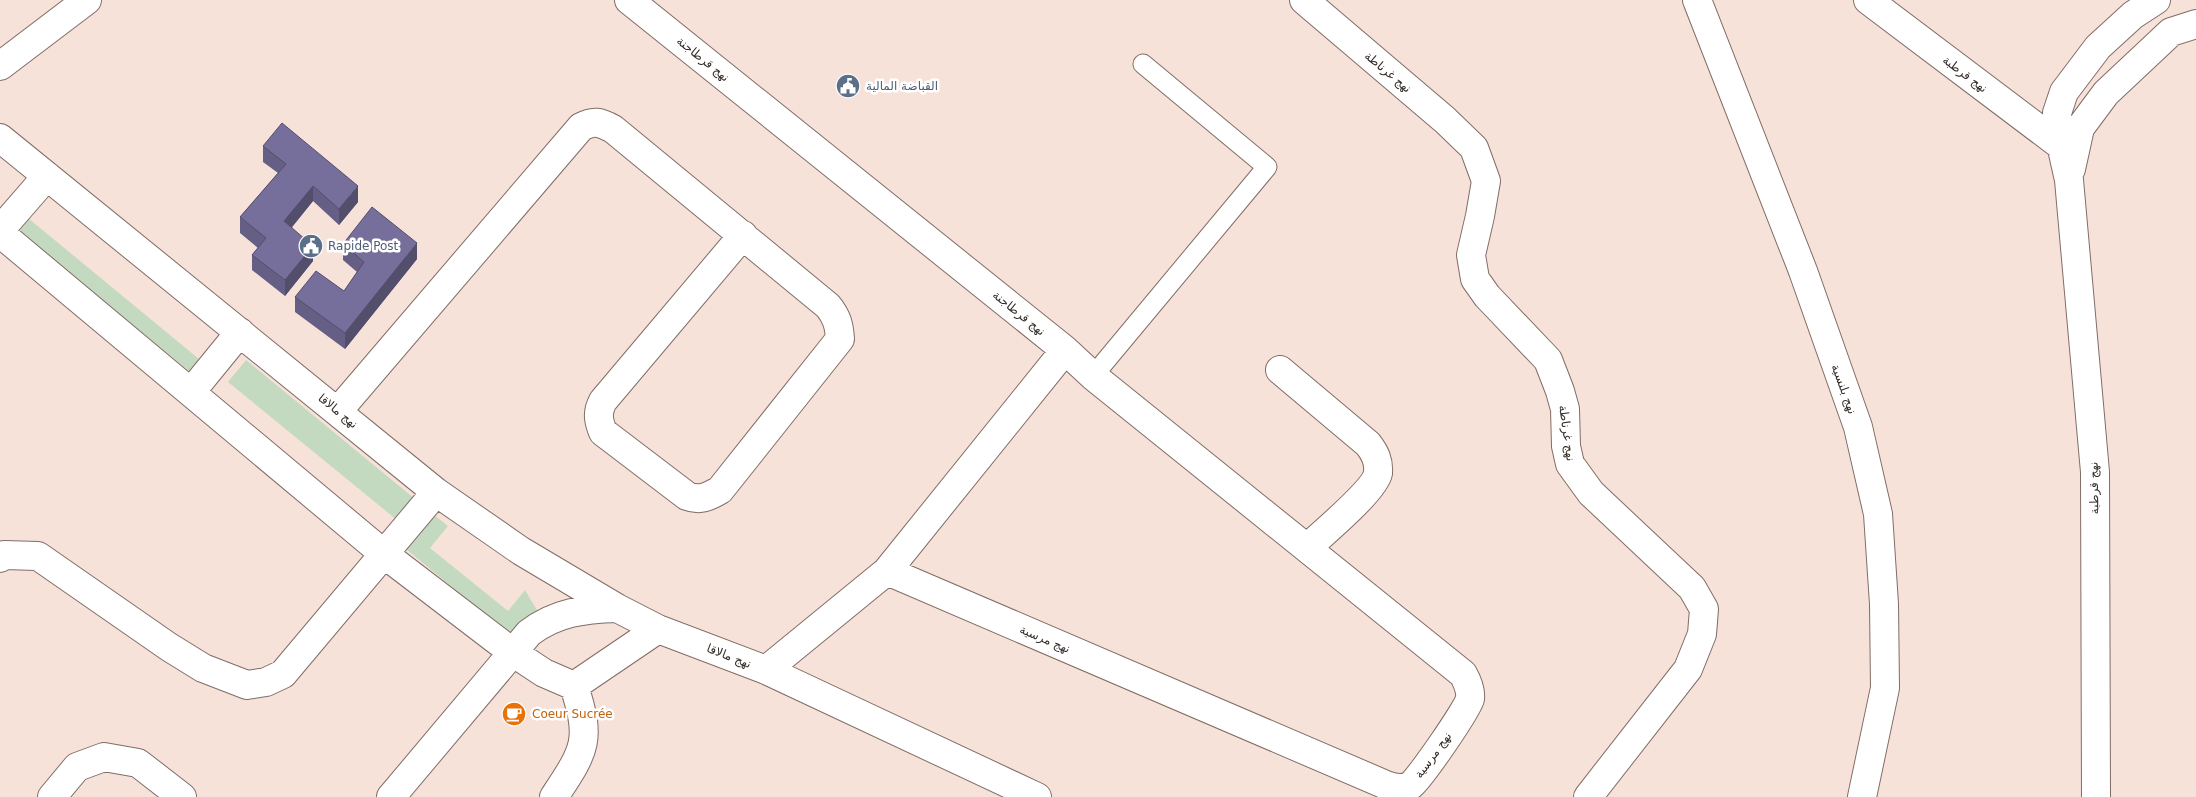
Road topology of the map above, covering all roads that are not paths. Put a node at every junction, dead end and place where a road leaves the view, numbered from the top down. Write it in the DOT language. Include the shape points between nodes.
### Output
graph roads {
  1 [pos="87,0"];
  2 [pos="629,0"];
  3 [pos="1304,0"];
  4 [pos="1697,0"];
  5 [pos="1868,0"];
  6 [pos="2156,0"];
  7 [pos="2196,24"];
  8 [pos="1143,64"];
  9 [pos="0,66"];
  10 [pos="0,138"];
  11 [pos="2068,160"];
  12 [pos="47,176"];
  13 [pos="0,231"];
  14 [pos="743,235"];
  15 [pos="240,332"];
  16 [pos="1065,350"];
  17 [pos="1280,370"];
  18 [pos="1093,376"];
  19 [pos="191,392"];
  20 [pos="338,411"];
  21 [pos="436,492"];
  22 [pos="1307,548"];
  23 [pos="384,554"];
  24 [pos="0,558"];
  25 [pos="888,572"];
  26 [pos="617,608"];
  27 [pos="658,629"];
  28 [pos="512,652"];
  29 [pos="766,670"];
  30 [pos="574,686"];
  31 [pos="52,797"];
  32 [pos="182,797"];
  33 [pos="391,797"];
  34 [pos="554,797"];
  35 [pos="1036,797"];
  36 [pos="1588,797"];
  37 [pos="1862,797"];
  38 [pos="2096,797"];
  1 -- 9 [label="street"];
  2 -- 16 [label="street, نهج قرطاجنة"];
  3 -- 36 [label="street, نهج غرناطة" via="1446,120 1474,148 1486,182 1470,255 1475,279 1548,360 1565,408 1570,464 1591,493 1692,588 1704,609 1702,634 1688,669"];
  4 -- 37 [label="street, نهج بلنسية" via="1803,271 1858,427 1878,514 1885,688"];
  5 -- 11 [label="street, نهج قرطبة"];
  6 -- 11 [label="street, نهج قرطبة" via="2098,48 2064,92 2057,113"];
  7 -- 11 [label="street, نهج قرطبة" via="2171,32 2106,93 2080,128"];
  8 -- 18 [label="lane" via="1267,167"];
  10 -- 12 [label="street, نهج مالاقا"];
  11 -- 38 [label="street, نهج قرطبة" via="2095,472"];
  12 -- 13 [label="street"];
  12 -- 15 [label="street, نهج مالاقا"];
  13 -- 19 [label="street"];
  14 -- 14 [label="street" via="828,306 836,317 840,339 720,490 698,500 687,496 603,432 598,409"];
  14 -- 20 [label="street" via="613,129 592,121 581,127"];
  15 -- 19 [label="street"];
  15 -- 20 [label="street, نهج مالاقا"];
  16 -- 18 [label="street, نهج مرسية"];
  16 -- 25 [label="street"];
  17 -- 22 [label="street" via="1368,444 1377,457 1378,474 1370,489"];
  18 -- 22 [label="street, نهج مرسية"];
  19 -- 23 [label="street"];
  20 -- 21 [label="street, نهج مالاقا"];
  21 -- 23 [label="street"];
  21 -- 26 [label="street, نهج مالاقا" via="521,551"];
  22 -- 25 [label="street, نهج مرسية" via="1466,679 1470,700 1412,785 1398,789 1386,785"];
  23 -- 24 [label="street" via="282,674 266,682 247,685 203,668 38,556 4,555"];
  23 -- 28 [label="street"];
  25 -- 29 [label="street"];
  26 -- 27 [label="street, نهج مالاقا"];
  26 -- 28 [label="street" via="583,610 543,622"];
  27 -- 29 [label="street, نهج مالاقا"];
  27 -- 30 [label="street"];
  28 -- 30 [label="street" via="544,673"];
  28 -- 33 [label="street"];
  29 -- 35 [label="street, نهج مالاقا"];
  30 -- 34 [label="street" via="585,726 584,744"];
  31 -- 32 [label="street" via="77,767 104,756 138,763"];
}
